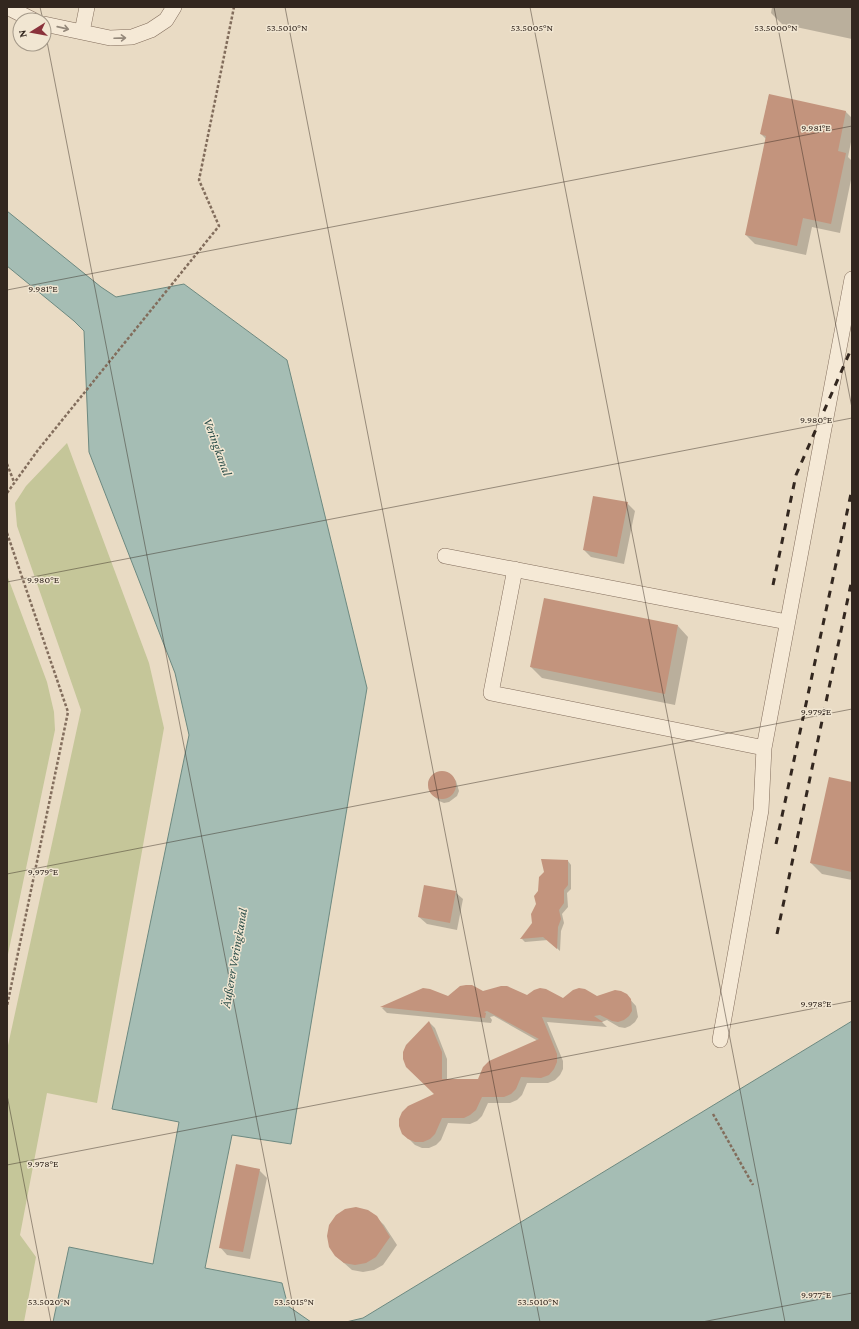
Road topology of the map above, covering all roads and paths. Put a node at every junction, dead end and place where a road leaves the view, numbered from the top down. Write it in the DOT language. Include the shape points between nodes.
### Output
graph roads {
  1 [pos="87,7"];
  2 [pos="174,7"];
  3 [pos="234,7"];
  4 [pos="52,26"];
  5 [pos="82,32"];
  6 [pos="852,279"];
  7 [pos="7,464"];
  8 [pos="14,482"];
  9 [pos="7,493"];
  10 [pos="7,533"];
  11 [pos="445,556"];
  12 [pos="515,569"];
  13 [pos="787,622"];
  14 [pos="764,748"];
  15 [pos="7,1006"];
  16 [pos="720,1040"];
  17 [pos="713,1114"];
  18 [pos="753,1186"];
  1 -- 5 [label="lane"];
  5 -- 2 [label="lane, one-way" via="110,38 132,37 151,30 166,20"];
  3 -- 8 [label="path" via="199,180 219,226"];
  4 -- 5 [label="lane, one-way"];
  6 -- 13 [label="lane"];
  7 -- 8 [label="path"];
  8 -- 9 [label="path"];
  10 -- 15 [label="path" via="68,712"];
  11 -- 12 [label="lane"];
  12 -- 13 [label="lane"];
  12 -- 14 [label="lane" via="491,694"];
  13 -- 14 [label="lane"];
  14 -- 16 [label="lane" via="760,810"];
  17 -- 18 [label="path"];
}
